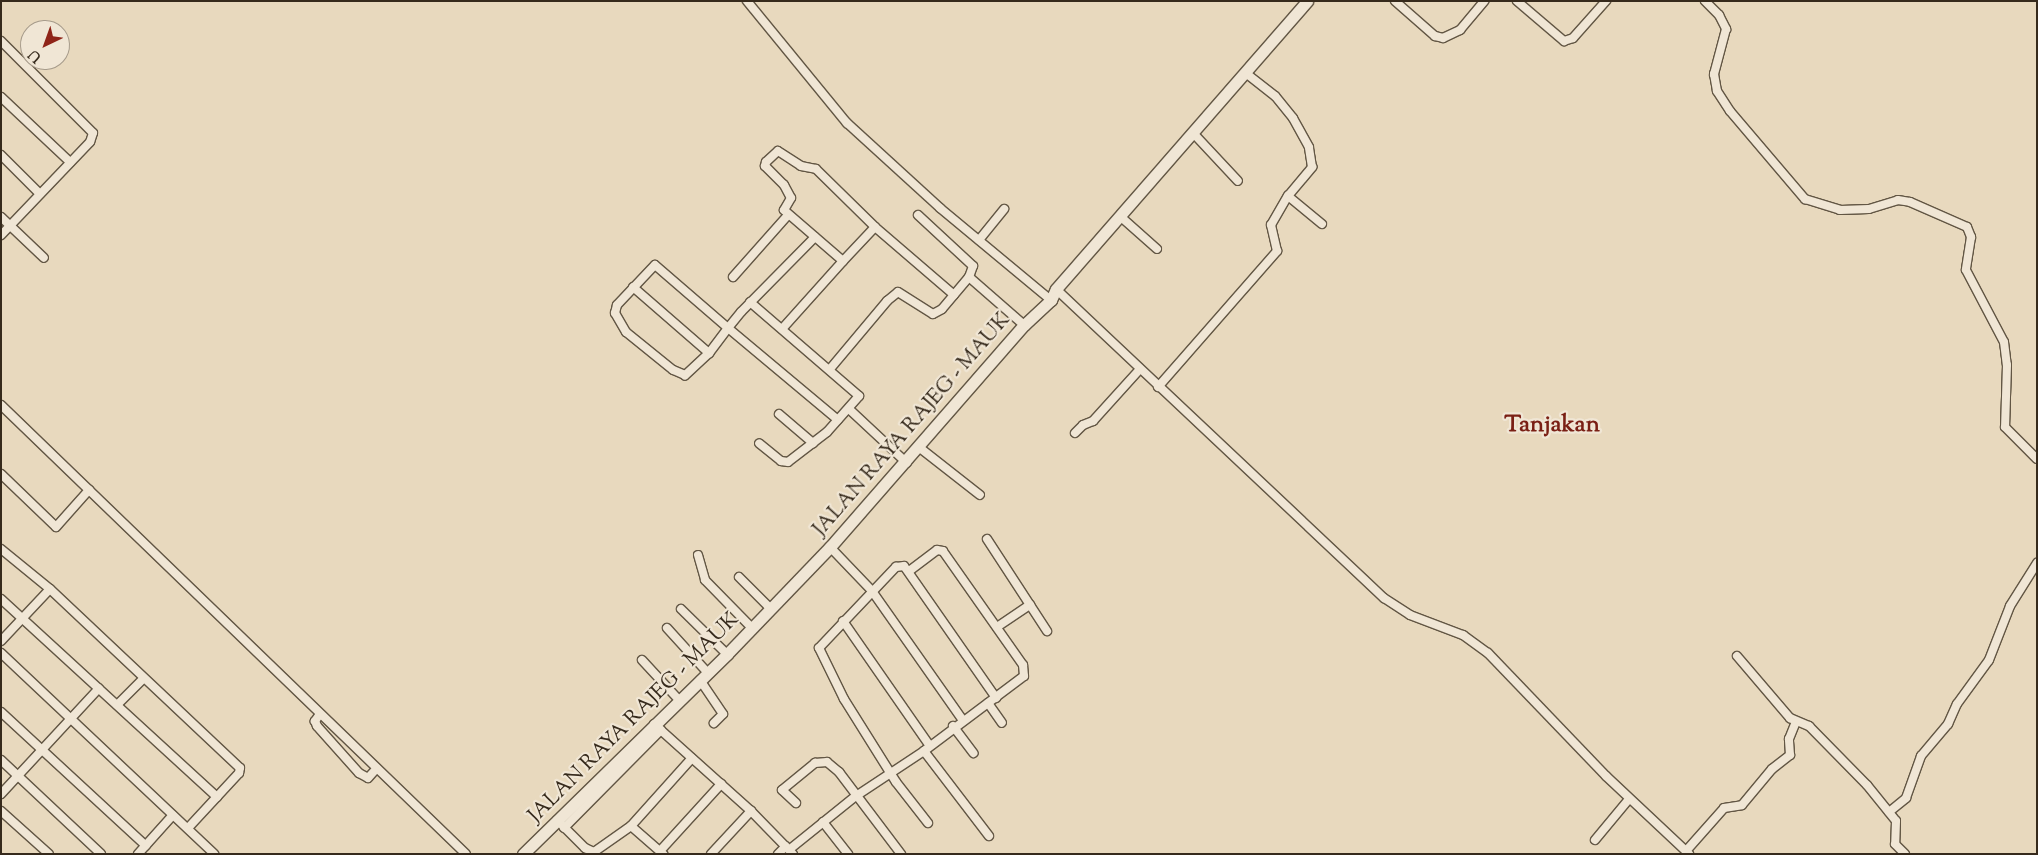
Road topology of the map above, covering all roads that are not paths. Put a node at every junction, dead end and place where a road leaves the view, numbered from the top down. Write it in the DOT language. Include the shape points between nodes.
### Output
graph roads {
  1 [pos="747,1"];
  2 [pos="1307,1"];
  3 [pos="1395,1"];
  4 [pos="1484,1"];
  5 [pos="1517,1"];
  6 [pos="1606,1"];
  7 [pos="1705,1"];
  8 [pos="1,41"];
  9 [pos="1246,74"];
  10 [pos="1,97"];
  11 [pos="1194,134"];
  12 [pos="1,155"];
  13 [pos="70,162"];
  14 [pos="1238,181"];
  15 [pos="40,194"];
  16 [pos="1288,196"];
  17 [pos="1004,209"];
  18 [pos="788,214"];
  19 [pos="918,215"];
  20 [pos="1,217"];
  21 [pos="1121,217"];
  22 [pos="1322,224"];
  23 [pos="10,226"];
  24 [pos="875,227"];
  25 [pos="1,235"];
  26 [pos="815,237"];
  27 [pos="979,240"];
  28 [pos="1157,249"];
  29 [pos="44,258"];
  30 [pos="842,261"];
  31 [pos="733,278"];
  32 [pos="969,278"];
  33 [pos="633,287"];
  34 [pos="1056,289"];
  35 [pos="954,294"];
  36 [pos="1051,300"];
  37 [pos="750,302"];
  38 [pos="1024,325"];
  39 [pos="728,328"];
  40 [pos="782,329"];
  41 [pos="709,353"];
  42 [pos="830,369"];
  43 [pos="1140,369"];
  44 [pos="1158,387"];
  45 [pos="1,405"];
  46 [pos="849,409"];
  47 [pos="779,414"];
  48 [pos="838,420"];
  49 [pos="1075,433"];
  50 [pos="760,442"];
  51 [pos="813,443"];
  52 [pos="920,448"];
  53 [pos="2037,458"];
  54 [pos="907,462"];
  55 [pos="1,474"];
  56 [pos="89,490"];
  57 [pos="980,495"];
  58 [pos="987,539"];
  59 [pos="830,547"];
  60 [pos="1,549"];
  61 [pos="698,555"];
  62 [pos="2037,563"];
  63 [pos="910,570"];
  64 [pos="740,577"];
  65 [pos="50,589"];
  66 [pos="872,591"];
  67 [pos="1,599"];
  68 [pos="1030,606"];
  69 [pos="681,609"];
  70 [pos="771,609"];
  71 [pos="23,618"];
  72 [pos="843,622"];
  73 [pos="997,627"];
  74 [pos="667,628"];
  75 [pos="752,628"];
  76 [pos="1048,631"];
  77 [pos="1,641"];
  78 [pos="1,653"];
  79 [pos="727,654"];
  80 [pos="1737,656"];
  81 [pos="642,660"];
  82 [pos="704,676"];
  83 [pos="144,678"];
  84 [pos="99,688"];
  85 [pos="996,698"];
  86 [pos="679,700"];
  87 [pos="988,704"];
  88 [pos="117,705"];
  89 [pos="1,712"];
  90 [pos="320,714"];
  91 [pos="70,717"];
  92 [pos="962,719"];
  93 [pos="1796,722"];
  94 [pos="714,723"];
  95 [pos="1002,723"];
  96 [pos="953,726"];
  97 [pos="658,727"];
  98 [pos="927,748"];
  99 [pos="42,749"];
  100 [pos="973,753"];
  101 [pos="692,758"];
  102 [pos="1,760"];
  103 [pos="377,768"];
  104 [pos="892,771"];
  105 [pos="18,776"];
  106 [pos="721,784"];
  107 [pos="1,794"];
  108 [pos="856,796"];
  109 [pos="217,798"];
  110 [pos="1629,799"];
  111 [pos="796,803"];
  112 [pos="1,811"];
  113 [pos="752,811"];
  114 [pos="1889,812"];
  115 [pos="173,815"];
  116 [pos="823,822"];
  117 [pos="928,823"];
  118 [pos="560,824"];
  119 [pos="631,826"];
  120 [pos="188,828"];
  121 [pos="989,836"];
  122 [pos="1594,840"];
  123 [pos="146,846"];
  124 [pos="790,850"];
  125 [pos="662,852"];
  126 [pos="1687,852"];
  127 [pos="49,854"];
  128 [pos="101,854"];
  129 [pos="138,854"];
  130 [pos="214,854"];
  131 [pos="466,854"];
  132 [pos="523,854"];
  133 [pos="711,854"];
  134 [pos="778,854"];
  135 [pos="848,854"];
  136 [pos="901,854"];
  137 [pos="1905,854"];
  1 -- 27 [label="street" via="847,123"];
  2 -- 9 [label="main road, JALAN RAYA RAJEG - MAUK"];
  3 -- 4 [label="street" via="1435,36 1443,38 1460,30"];
  5 -- 6 [label="street" via="1564,41 1573,38"];
  7 -- 53 [label="street" via="1719,15 1726,29 1714,74 1717,91 1730,111 1805,199 1840,210 1869,209 1898,200 1910,202 1964,224 1970,230 1966,270 2004,342 2007,365 2005,427"];
  8 -- 13 [label="street" via="93,133 90,142"];
  9 -- 11 [label="main road, JALAN RAYA RAJEG - MAUK"];
  9 -- 16 [label="street" via="1283,104 1309,147 1312,167"];
  10 -- 13 [label="street"];
  11 -- 14 [label="street"];
  11 -- 21 [label="main road, JALAN RAYA RAJEG - MAUK"];
  12 -- 15 [label="street"];
  13 -- 15 [label="street"];
  15 -- 23 [label="street"];
  16 -- 22 [label="street"];
  16 -- 44 [label="street" via="1271,225 1277,251"];
  17 -- 27 [label="street"];
  18 -- 24 [label="street" via="784,208 791,198 765,165 778,151 801,166 816,169"];
  18 -- 26 [label="street"];
  18 -- 31 [label="street"];
  19 -- 32 [label="street" via="972,266"];
  20 -- 23 [label="street"];
  21 -- 28 [label="street"];
  21 -- 34 [label="main road, JALAN RAYA RAJEG - MAUK"];
  23 -- 25 [label="street"];
  23 -- 29 [label="street"];
  24 -- 30 [label="street"];
  24 -- 35 [label="street"];
  26 -- 30 [label="street"];
  26 -- 37 [label="street"];
  27 -- 36 [label="street"];
  30 -- 40 [label="street"];
  32 -- 35 [label="street"];
  32 -- 38 [label="street"];
  33 -- 39 [label="street" via="655,265"];
  33 -- 41 [label="street"];
  33 -- 41 [label="street" via="616,305 616,318 626,332 680,375 690,372"];
  34 -- 36 [label="main road, JALAN RAYA RAJEG - MAUK"];
  34 -- 43 [label="street"];
  35 -- 42 [label="street" via="942,309 932,314 903,294 895,293"];
  36 -- 38 [label="main road, JALAN RAYA RAJEG - MAUK"];
  37 -- 39 [label="street"];
  37 -- 40 [label="street"];
  38 -- 52 [label="main road, JALAN RAYA RAJEG - MAUK"];
  39 -- 41 [label="street"];
  39 -- 48 [label="street"];
  40 -- 42 [label="street"];
  42 -- 46 [label="street" via="859,396"];
  43 -- 44 [label="street"];
  43 -- 49 [label="street" via="1093,421"];
  44 -- 110 [label="street" via="1240,460 1384,598 1410,615 1463,636 1488,653"];
  45 -- 56 [label="street"];
  46 -- 48 [label="street"];
  46 -- 54 [label="street"];
  47 -- 51 [label="street"];
  48 -- 51 [label="street"];
  50 -- 51 [label="street" via="785,463"];
  52 -- 54 [label="main road, JALAN RAYA RAJEG - MAUK"];
  52 -- 57 [label="street"];
  54 -- 59 [label="main road, JALAN RAYA RAJEG - MAUK"];
  55 -- 56 [label="street" via="56,527"];
  56 -- 90 [label="street"];
  58 -- 68 [label="street"];
  59 -- 66 [label="street"];
  59 -- 70 [label="main road, JALAN RAYA RAJEG - MAUK"];
  60 -- 65 [label="street"];
  61 -- 75 [label="street" via="705,580"];
  62 -- 114 [label="street" via="2010,606 1989,660 1957,704 1948,724 1921,756 1906,798"];
  63 -- 66 [label="street" via="900,565"];
  63 -- 73 [label="street" via="937,550 943,550"];
  63 -- 85 [label="street"];
  64 -- 70 [label="street"];
  65 -- 71 [label="street"];
  65 -- 83 [label="street"];
  66 -- 72 [label="street"];
  66 -- 92 [label="street"];
  67 -- 71 [label="street"];
  68 -- 73 [label="street"];
  68 -- 76 [label="street"];
  69 -- 79 [label="street"];
  70 -- 75 [label="main road, JALAN RAYA RAJEG - MAUK"];
  71 -- 77 [label="street"];
  71 -- 84 [label="street"];
  72 -- 98 [label="street"];
  72 -- 104 [label="street" via="822,644 819,652 844,699"];
  73 -- 85 [label="street" via="1024,672 1018,681"];
  74 -- 82 [label="street"];
  75 -- 79 [label="main road, JALAN RAYA RAJEG - MAUK"];
  78 -- 91 [label="street"];
  79 -- 82 [label="main road, JALAN RAYA RAJEG - MAUK"];
  80 -- 93 [label="street"];
  81 -- 86 [label="street"];
  82 -- 86 [label="main road, JALAN RAYA RAJEG - MAUK"];
  82 -- 94 [label="street" via="723,714"];
  83 -- 88 [label="street"];
  83 -- 109 [label="street" via="240,768"];
  84 -- 88 [label="street"];
  84 -- 91 [label="street"];
  85 -- 87 [label="street"];
  86 -- 97 [label="main road, JALAN RAYA RAJEG - MAUK"];
  87 -- 92 [label="street"];
  87 -- 95 [label="street"];
  88 -- 109 [label="street"];
  89 -- 99 [label="street"];
  90 -- 103 [label="street"];
  90 -- 103 [label="street" via="315,721 317,726 359,772 368,778"];
  91 -- 99 [label="street"];
  91 -- 115 [label="street"];
  92 -- 96 [label="street"];
  93 -- 114 [label="street" via="1809,726"];
  93 -- 126 [label="street" via="1789,740 1790,755 1772,769 1742,805 1724,808"];
  96 -- 98 [label="street"];
  96 -- 100 [label="street"];
  97 -- 101 [label="street"];
  97 -- 118 [label="main road, JALAN RAYA RAJEG - MAUK"];
  98 -- 104 [label="street"];
  98 -- 121 [label="street"];
  99 -- 105 [label="street"];
  99 -- 123 [label="street"];
  101 -- 106 [label="street"];
  101 -- 119 [label="street"];
  102 -- 105 [label="street"];
  103 -- 131 [label="street"];
  104 -- 108 [label="street"];
  104 -- 117 [label="street" via="900,788"];
  105 -- 107 [label="street"];
  105 -- 128 [label="street"];
  106 -- 113 [label="street"];
  106 -- 125 [label="street"];
  108 -- 111 [label="street" via="834,766 819,762 782,790"];
  108 -- 116 [label="street"];
  108 -- 136 [label="street"];
  109 -- 120 [label="street"];
  110 -- 122 [label="street"];
  110 -- 126 [label="street"];
  112 -- 127 [label="street"];
  113 -- 124 [label="street"];
  113 -- 133 [label="street"];
  114 -- 137 [label="street" via="1896,821 1894,844"];
  115 -- 120 [label="street"];
  115 -- 123 [label="street"];
  116 -- 124 [label="street"];
  116 -- 135 [label="street"];
  118 -- 119 [label="street" via="594,852"];
  118 -- 132 [label="main road, JALAN RAYA RAJEG - MAUK"];
  119 -- 125 [label="street"];
  120 -- 130 [label="street"];
  123 -- 129 [label="street"];
  124 -- 134 [label="street"];
}
